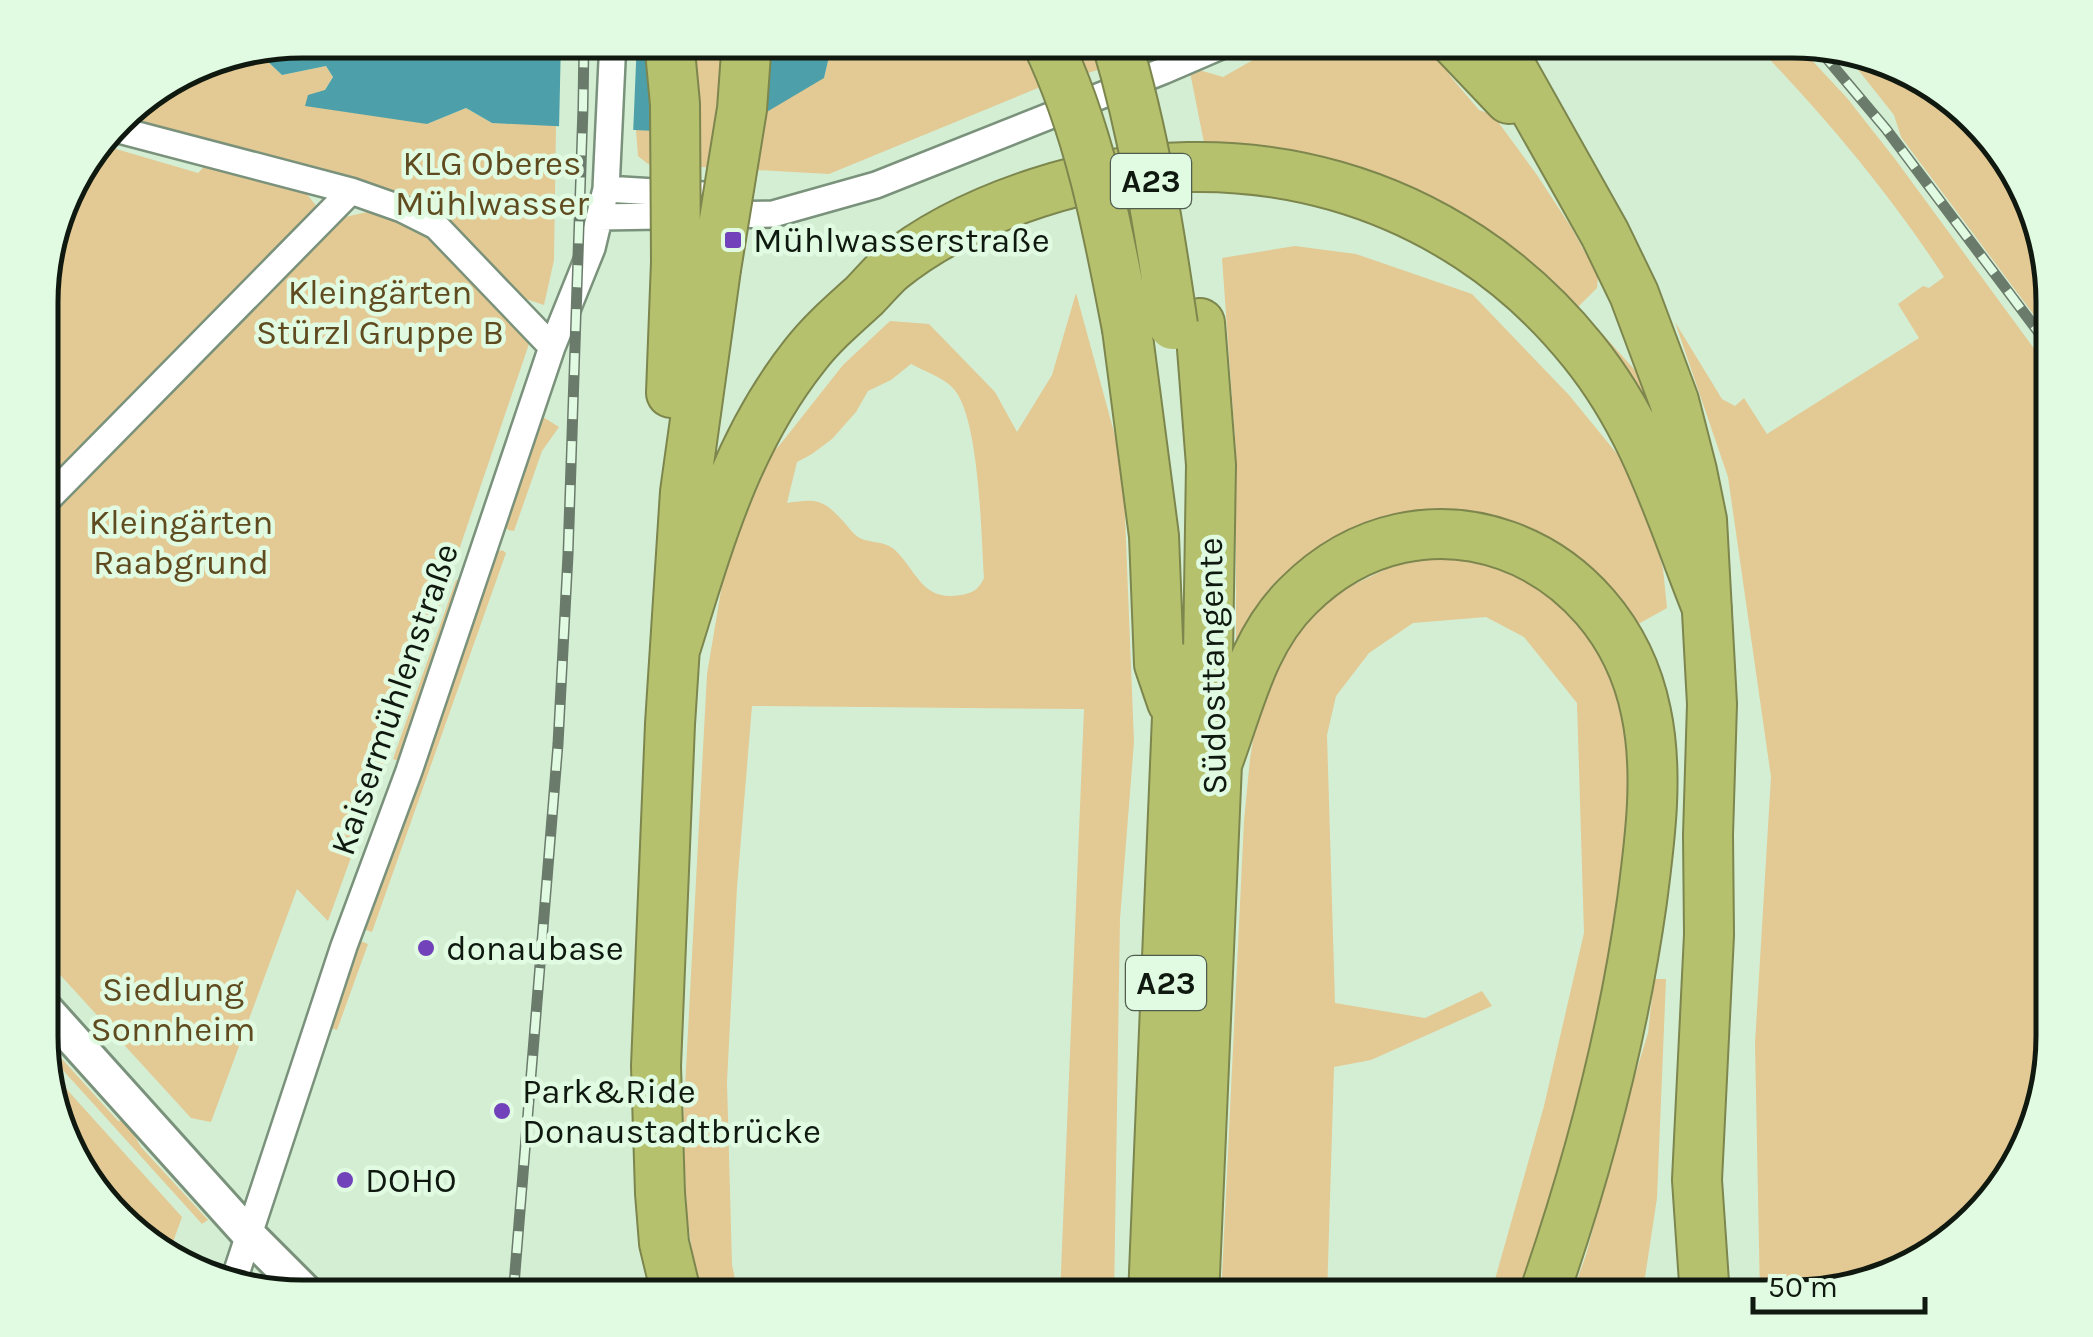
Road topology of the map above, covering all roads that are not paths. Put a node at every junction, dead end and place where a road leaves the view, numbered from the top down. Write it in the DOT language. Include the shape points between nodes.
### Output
graph roads {
  1 [pos="612,58"];
  2 [pos="672,58"];
  3 [pos="746,58"];
  4 [pos="1054,58"];
  5 [pos="1121,58"];
  6 [pos="1151,58"];
  7 [pos="1193,58"];
  8 [pos="1482,58"];
  9 [pos="127,132"];
  10 [pos="606,189"];
  11 [pos="352,191"];
  12 [pos="824,199"];
  13 [pos="600,217"];
  14 [pos="696,265"];
  15 [pos="1166,326"];
  16 [pos="552,347"];
  17 [pos="58,489"];
  18 [pos="1708,608"];
  19 [pos="675,650"];
  20 [pos="1217,764"];
  21 [pos="58,1024"];
  22 [pos="656,1066"];
  23 [pos="1698,1180"];
  24 [pos="250,1236"];
  25 [pos="237,1271"];
  26 [pos="293,1279"];
  27 [pos="1154,1279"];
  28 [pos="1195,1279"];
  29 [pos="1549,1279"];
  30 [pos="1678,1279"];
  31 [pos="1704,1279"];
  32 [pos="642,1280"];
  33 [pos="673,1280"];
  1 -- 10 [label="street, Kaisermühlenstraße"];
  2 -- 14 [label="highway, bridge"];
  3 -- 14 [label="highway, bridge" via="742,109"];
  4 -- 15 [label="highway, bridge" via="1107,226"];
  5 -- 15 [label="highway, Südosttangente / A23, bridge" via="1154,196"];
  6 -- 15 [label="highway, Südosttangente / A23" via="1182,192"];
  7 -- 12 [label="street" via="876,185"];
  8 -- 18 [label="highway" via="1554,146 1620,264 1652,338 1700,508"];
  9 -- 11 [label="street"];
  10 -- 12 [label="street"];
  10 -- 13 [label="street, Kaisermühlenstraße"];
  11 -- 16 [label="street" via="436,226"];
  11 -- 17 [label="street"];
  12 -- 13 [label="street" via="773,214"];
  13 -- 16 [label="street, Kaisermühlenstraße"];
  14 -- 19 [label="highway" via="666,512"];
  15 -- 20 [label="highway, Südosttangente / A23" via="1211,465 1207,718"];
  15 -- 27 [label="highway, Südosttangente / A23" via="1180,470 1180,639"];
  16 -- 24 [label="street, Kaisermühlenstraße"];
  18 -- 19 [label="highway" via="1653,465 1619,400 1529,293 1483,256 1362,194 1247,168 1164,167 1068,183 1002,204 891,269 834,322 782,384 740,460"];
  18 -- 23 [label="highway" via="1709,935"];
  19 -- 22 [label="highway"];
  20 -- 28 [label="highway, Südosttangente / A23"];
  20 -- 29 [label="highway" via="1245,682 1276,622 1324,574 1378,545 1443,534 1512,546 1575,584 1598,610 1635,676 1646,711 1652,799 1617,1040"];
  21 -- 24 [label="street"];
  22 -- 32 [label="highway" via="643,1135"];
  22 -- 33 [label="highway" via="664,1243"];
  23 -- 30 [label="highway"];
  23 -- 31 [label="highway"];
  24 -- 25 [label="street, Kaisermühlenstraße"];
  24 -- 26 [label="street"];
}
